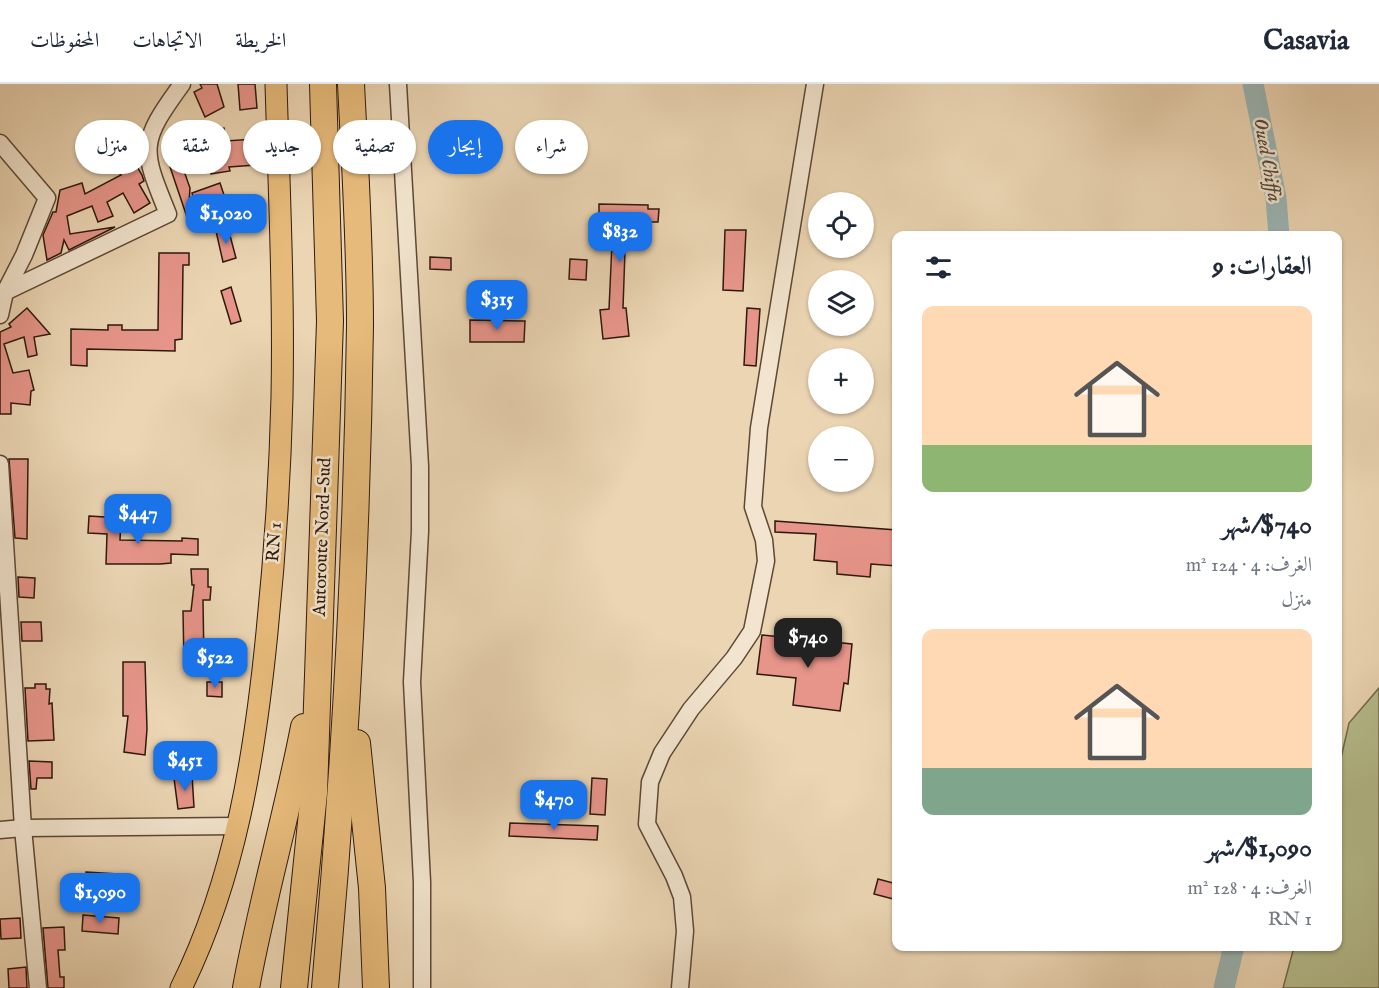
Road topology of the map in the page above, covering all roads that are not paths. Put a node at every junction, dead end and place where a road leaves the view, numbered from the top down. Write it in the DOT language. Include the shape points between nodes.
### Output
graph roads {
  1 [pos="182,84"];
  2 [pos="276,84"];
  3 [pos="323,84"];
  4 [pos="351,84"];
  5 [pos="398,84"];
  6 [pos="815,84"];
  7 [pos="0,143"];
  8 [pos="2,291"];
  9 [pos="0,315"];
  10 [pos="0,464"];
  11 [pos="348,660"];
  12 [pos="319,662"];
  13 [pos="237,826"];
  14 [pos="23,828"];
  15 [pos="0,830"];
  16 [pos="38,988"];
  17 [pos="181,988"];
  18 [pos="246,988"];
  19 [pos="294,988"];
  20 [pos="325,988"];
  21 [pos="376,988"];
  22 [pos="422,988"];
  23 [pos="680,988"];
  1 -- 8 [label="street" via="148,141 149,168 168,214"];
  2 -- 13 [label="main road, RN 1" via="282,345 279,489 257,725"];
  3 -- 12 [label="highway, Autoroute Nord-Sud" via="330,321"];
  4 -- 11 [label="highway, Autoroute Nord-Sud" via="360,324"];
  5 -- 22 [label="street" via="420,466 412,682 422,882"];
  6 -- 23 [label="street" via="759,428 753,507 766,561 752,631 691,709 662,753 650,782 647,824 682,897 685,931"];
  7 -- 8 [label="street" via="47,198 24,255"];
  8 -- 9 [label="street"];
  10 -- 14 [label="street"];
  11 -- 20 [label="highway, Autoroute Nord-Sud" via="343,778"];
  11 -- 21 [label="highway" via="357,702"];
  12 -- 18 [label="highway"];
  12 -- 19 [label="highway, Autoroute Nord-Sud" via="314,793"];
  13 -- 14 [label="street"];
  13 -- 17 [label="main road, RN 1" via="214,907"];
  14 -- 15 [label="street"];
  14 -- 16 [label="street"];
}
